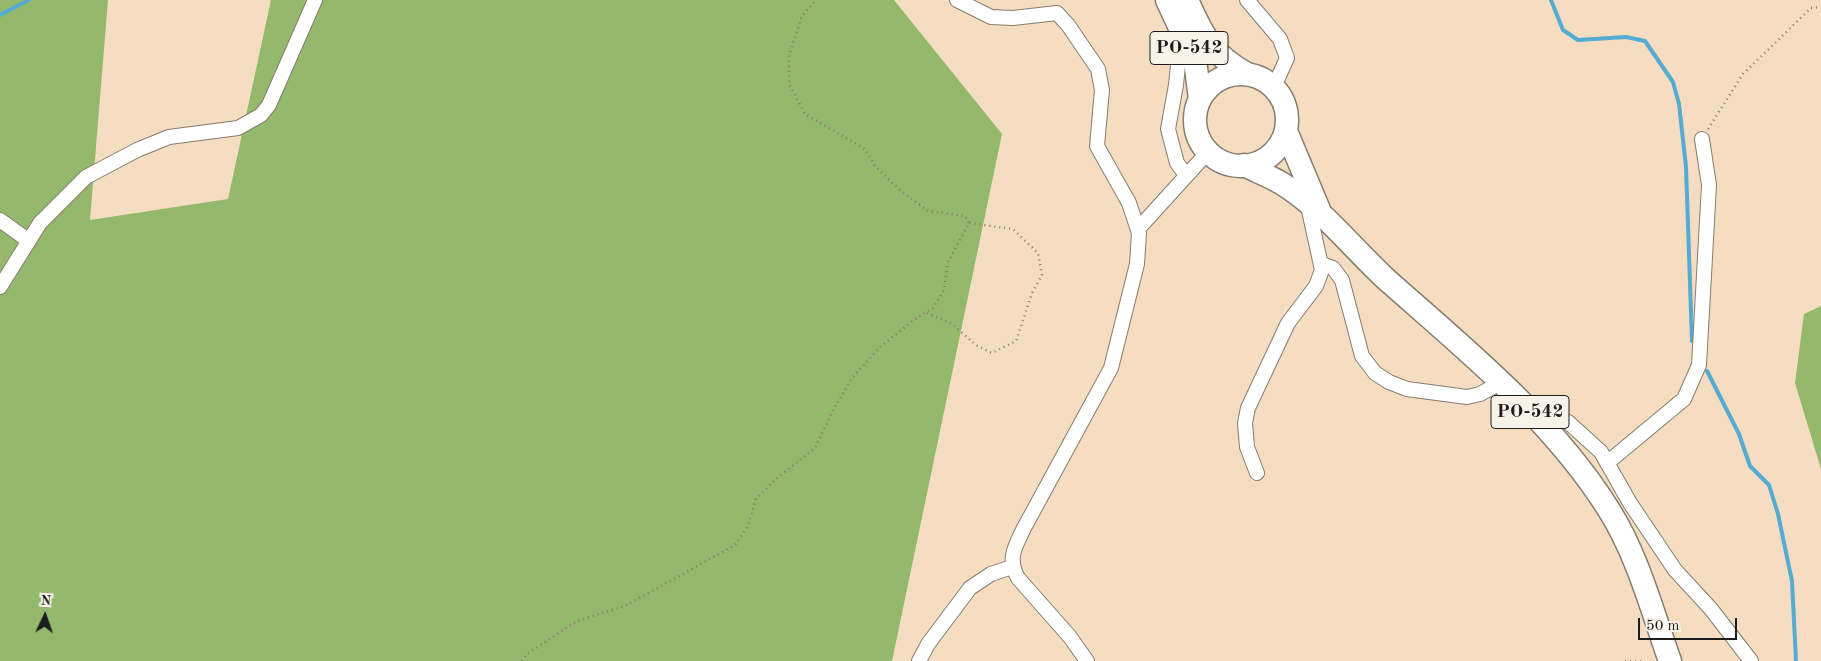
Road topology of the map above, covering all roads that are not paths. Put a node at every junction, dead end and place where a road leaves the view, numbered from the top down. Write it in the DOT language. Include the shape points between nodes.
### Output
graph roads {
  1 [pos="315,0"];
  2 [pos="957,0"];
  3 [pos="1167,0"];
  4 [pos="1187,0"];
  5 [pos="1247,0"];
  6 [pos="1181,32"];
  7 [pos="1248,74"];
  8 [pos="1274,88"];
  9 [pos="1200,98"];
  10 [pos="1286,131"];
  11 [pos="1702,139"];
  12 [pos="1208,152"];
  13 [pos="1244,166"];
  14 [pos="1186,176"];
  15 [pos="1314,208"];
  16 [pos="0,220"];
  17 [pos="1138,228"];
  18 [pos="29,241"];
  19 [pos="1322,264"];
  20 [pos="0,287"];
  21 [pos="1500,383"];
  22 [pos="1518,400"];
  23 [pos="1607,463"];
  24 [pos="1257,473"];
  25 [pos="1012,567"];
  26 [pos="920,661"];
  27 [pos="1086,661"];
  28 [pos="1670,661"];
  29 [pos="1751,661"];
  1 -- 18 [label="street" via="269,105 261,115 238,128 169,137 102,167 66,196 40,223"];
  2 -- 17 [label="street" via="991,17 1057,13 1068,25 1098,69 1102,90 1097,146 1129,203"];
  3 -- 6 [label="main road, PO-542"];
  4 -- 7 [label="main road, PO-542" via="1198,25 1218,55"];
  5 -- 8 [label="street" via="1280,38 1287,58"];
  6 -- 9 [label="main road, PO-542" via="1195,60"];
  6 -- 14 [label="street" via="1168,129 1177,163"];
  7 -- 8 [label="main road, PO-542" via="1262,78"];
  7 -- 9 [label="main road, PO-542" via="1220,78"];
  8 -- 10 [label="main road, PO-542" via="1283,100"];
  9 -- 12 [label="main road, PO-542" via="1194,121 1196,132"];
  10 -- 13 [label="main road" via="1277,148 1262,160"];
  10 -- 15 [label="main road, PO-542"];
  11 -- 23 [label="street" via="1709,185 1699,365 1684,399"];
  12 -- 13 [label="main road, PO-542" via="1224,162"];
  12 -- 14 [label="street"];
  13 -- 15 [label="main road, PO-542" via="1282,184"];
  14 -- 17 [label="street"];
  15 -- 19 [label="street"];
  15 -- 21 [label="main road, PO-542"];
  16 -- 18 [label="street"];
  17 -- 25 [label="street" via="1136,264 1111,368 1024,528 1014,550"];
  18 -- 20 [label="street"];
  19 -- 21 [label="street" via="1333,268 1342,280 1362,356 1375,373 1407,389 1466,397 1480,394"];
  19 -- 24 [label="street" via="1321,278 1288,323 1248,408 1246,447"];
  21 -- 22 [label="main road, PO-542"];
  22 -- 23 [label="street" via="1568,422 1601,452"];
  22 -- 28 [label="main road, PO-542" via="1566,449 1610,511 1632,553"];
  23 -- 29 [label="street" via="1675,570 1711,609"];
  25 -- 26 [label="street" via="991,574 970,588 928,644"];
  25 -- 27 [label="street"];
}
